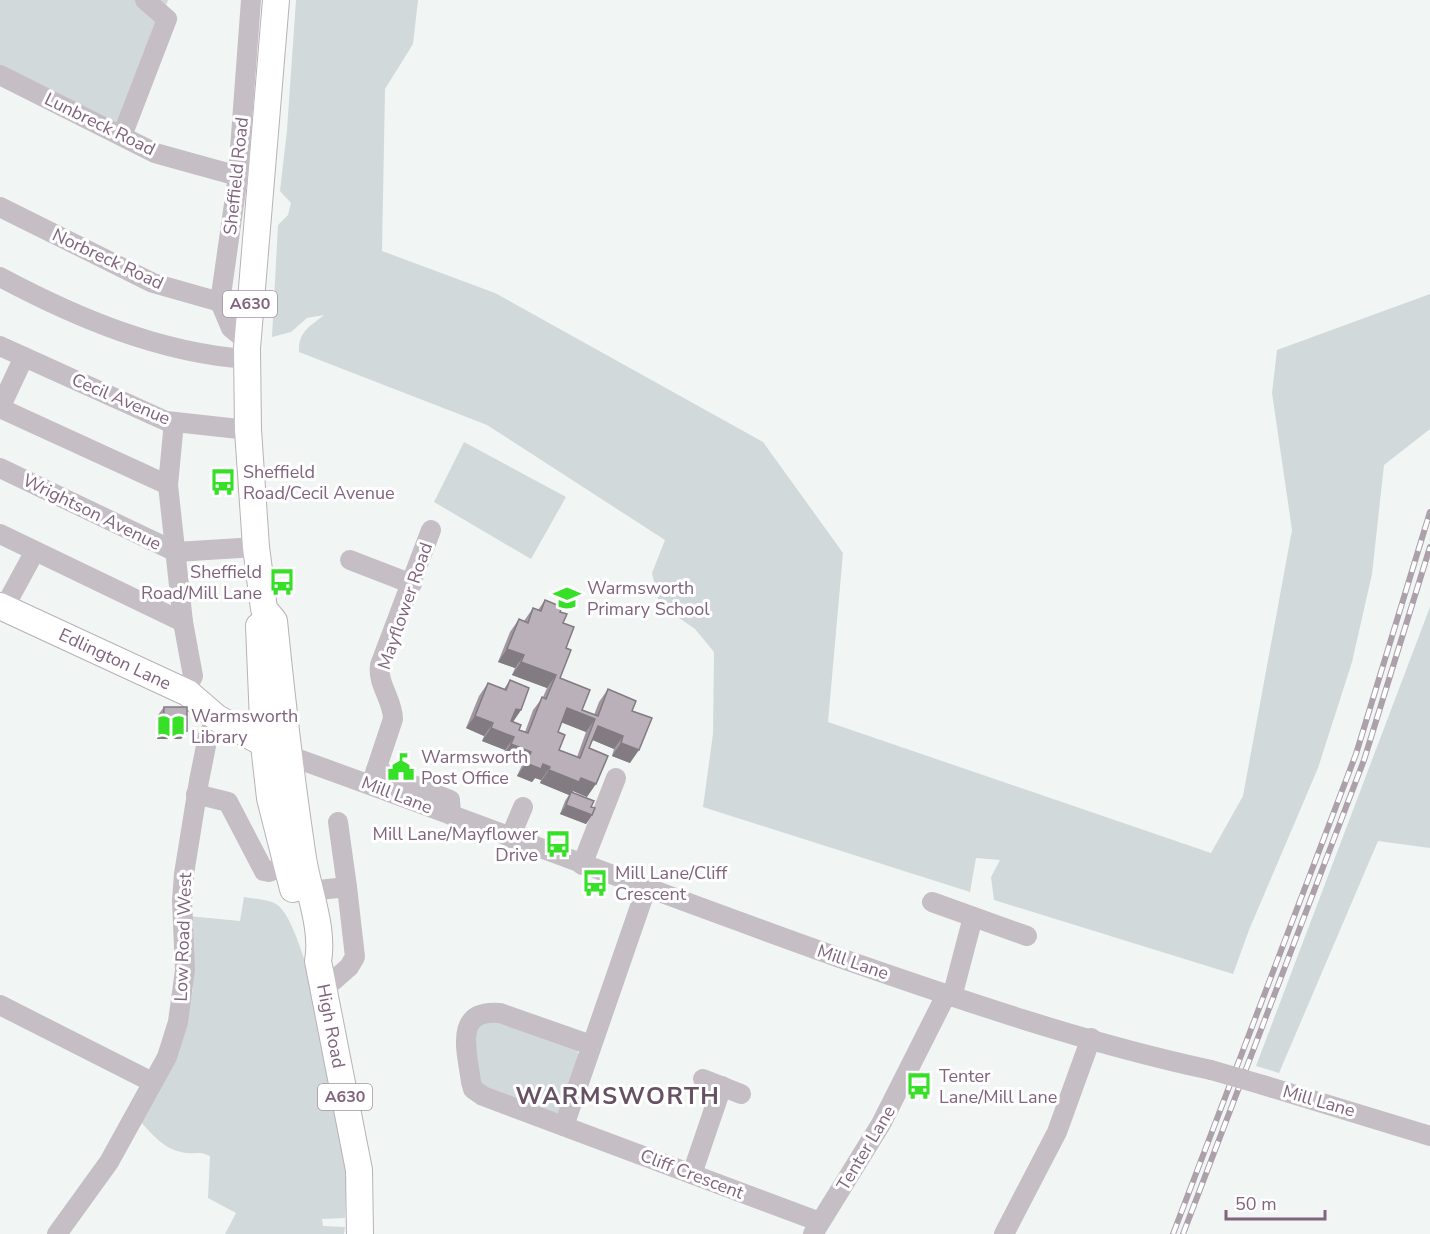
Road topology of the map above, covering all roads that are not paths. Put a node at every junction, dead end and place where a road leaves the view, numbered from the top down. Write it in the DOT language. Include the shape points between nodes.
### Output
graph roads {
  1 [pos="145,0"];
  2 [pos="251,0"];
  3 [pos="276,0"];
  4 [pos="0,75"];
  5 [pos="122,136"];
  6 [pos="238,176"];
  7 [pos="0,207"];
  8 [pos="0,277"];
  9 [pos="220,302"];
  10 [pos="0,346"];
  11 [pos="247,350"];
  12 [pos="24,357"];
  13 [pos="0,408"];
  14 [pos="174,422"];
  15 [pos="248,430"];
  16 [pos="0,468"];
  17 [pos="168,485"];
  18 [pos="431,530"];
  19 [pos="0,534"];
  20 [pos="256,547"];
  21 [pos="35,551"];
  22 [pos="176,552"];
  23 [pos="350,560"];
  24 [pos="412,584"];
  25 [pos="2,607"];
  26 [pos="183,622"];
  27 [pos="185,692"];
  28 [pos="217,718"];
  29 [pos="276,750"];
  30 [pos="374,778"];
  31 [pos="616,778"];
  32 [pos="196,794"];
  33 [pos="523,807"];
  34 [pos="338,822"];
  35 [pos="510,838"];
  36 [pos="287,865"];
  37 [pos="582,865"];
  38 [pos="347,887"];
  39 [pos="646,889"];
  40 [pos="309,891"];
  41 [pos="932,902"];
  42 [pos="973,917"];
  43 [pos="1027,936"];
  44 [pos="318,961"];
  45 [pos="324,989"];
  46 [pos="949,996"];
  47 [pos="0,1005"];
  48 [pos="1091,1038"];
  49 [pos="591,1045"];
  50 [pos="703,1080"];
  51 [pos="152,1082"];
  52 [pos="722,1086"];
  53 [pos="741,1094"];
  54 [pos="564,1126"];
  55 [pos="1430,1136"];
  56 [pos="692,1174"];
  57 [pos="816,1228"];
  58 [pos="57,1234"];
  59 [pos="360,1234"];
  60 [pos="1004,1234"];
  1 -- 5 [label="street" via="167,18"];
  2 -- 6 [label="street, Sheffield Road"];
  3 -- 11 [label="main road, Sheffield Road / A630"];
  4 -- 5 [label="street, Lunbreck Road"];
  5 -- 6 [label="street, Lunbreck Road" via="155,153"];
  6 -- 9 [label="street, Sheffield Road"];
  7 -- 9 [label="street, Norbreck Road" via="153,283"];
  8 -- 11 [label="street" via="132,338 220,357"];
  9 -- 11 [label="street" via="231,328"];
  10 -- 12 [label="street, Cecil Avenue"];
  11 -- 15 [label="main road, Sheffield Road / A630"];
  12 -- 13 [label="street"];
  12 -- 14 [label="street, Cecil Avenue"];
  13 -- 17 [label="street"];
  14 -- 15 [label="street, Cecil Avenue"];
  14 -- 17 [label="street"];
  15 -- 20 [label="main road, Sheffield Road / A630"];
  16 -- 22 [label="street, Wrightson Avenue"];
  17 -- 22 [label="street"];
  18 -- 24 [label="street, Mayflower Road"];
  19 -- 21 [label="street"];
  20 -- 22 [label="street, Wrightson Avenue"];
  20 -- 29 [label="main road, Sheffield Road / A630" via="264,609 274,621"];
  21 -- 25 [label="street"];
  21 -- 26 [label="street"];
  22 -- 26 [label="street"];
  23 -- 24 [label="street"];
  24 -- 30 [label="street, Mayflower Road" via="380,665 393,719"];
  25 -- 27 [label="main road, Edlington Lane"];
  26 -- 27 [label="street" via="192,676"];
  27 -- 28 [label="main road, Edlington Lane"];
  28 -- 29 [label="main road, Edlington Lane"];
  28 -- 32 [label="street, Low Road West" via="208,736"];
  29 -- 30 [label="street, Mill Lane"];
  29 -- 36 [label="main road, High Road / A630" via="270,798"];
  29 -- 40 [label="main road, High Road / A630"];
  30 -- 35 [label="street, Mill Lane"];
  31 -- 37 [label="street"];
  32 -- 36 [label="street" via="228,801 264,871"];
  32 -- 51 [label="street, Low Road West" via="182,900 182,1007 167,1057"];
  33 -- 35 [label="street"];
  34 -- 38 [label="street"];
  35 -- 37 [label="street, Mill Lane"];
  36 -- 44 [label="main road, High Road / A630" via="306,946"];
  37 -- 39 [label="street, Mill Lane"];
  38 -- 40 [label="street"];
  38 -- 45 [label="street" via="355,957"];
  39 -- 46 [label="street, Mill Lane"];
  39 -- 49 [label="street"];
  40 -- 44 [label="main road, High Road / A630" via="321,945"];
  41 -- 42 [label="street"];
  42 -- 43 [label="street"];
  42 -- 46 [label="street, Tenter Lane"];
  44 -- 45 [label="main road, High Road / A630"];
  45 -- 59 [label="main road, High Road / A630" via="359,1170"];
  46 -- 48 [label="street, Mill Lane"];
  46 -- 57 [label="street, Tenter Lane" via="881,1124"];
  47 -- 51 [label="street"];
  48 -- 55 [label="street, Mill Lane, bridge"];
  48 -- 60 [label="street" via="1057,1132"];
  49 -- 54 [label="street"];
  49 -- 54 [label="street, Cliff Crescent" via="500,1013 485,1012 467,1026 471,1082 478,1094"];
  50 -- 52 [label="street"];
  51 -- 58 [label="street, Low Road West" via="109,1162"];
  52 -- 53 [label="street"];
  52 -- 56 [label="street"];
  54 -- 56 [label="street, Cliff Crescent"];
  56 -- 57 [label="street, Cliff Crescent"];
}
